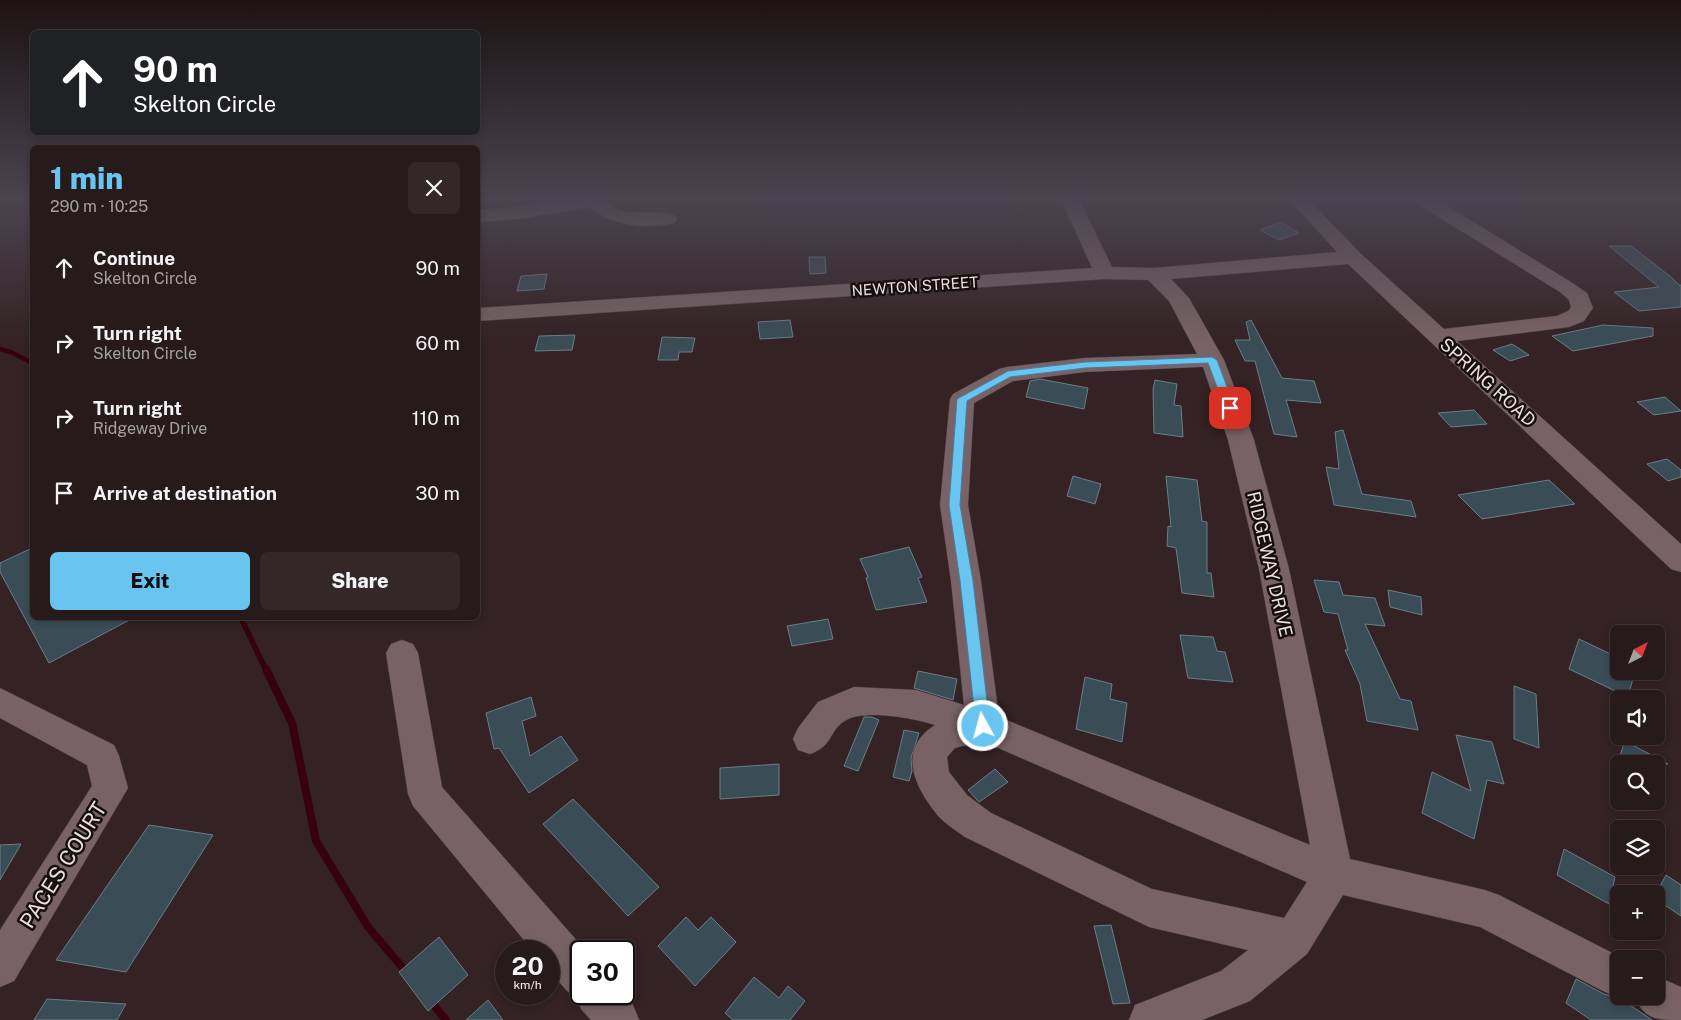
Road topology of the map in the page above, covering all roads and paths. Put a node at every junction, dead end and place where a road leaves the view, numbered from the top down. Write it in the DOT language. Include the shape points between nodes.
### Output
graph roads {
  1 [pos="1093,247"];
  2 [pos="1343,247"];
  3 [pos="1500,247"];
  4 [pos="1353,257"];
  5 [pos="1105,273"];
  6 [pos="1154,274"];
  7 [pos="480,315"];
  8 [pos="1438,336"];
  9 [pos="1212,360"];
  10 [pos="1681,561"];
  11 [pos="402,653"];
  12 [pos="0,702"];
  13 [pos="983,726"];
  14 [pos="810,739"];
  15 [pos="1334,874"];
  16 [pos="1293,940"];
  17 [pos="570,964"];
  18 [pos="0,967"];
  19 [pos="1610,973"];
  20 [pos="1665,1001"];
  21 [pos="605,1005"];
  22 [pos="1681,1010"];
  23 [pos="618,1020"];
  24 [pos="1150,1020"];
  1 -- 5 [label="street"];
  2 -- 4 [label="street, SPRING ROAD"];
  3 -- 8 [label="street" via="1567,288 1579,298 1582,308 1576,316 1561,322"];
  4 -- 6 [label="street, NEWTON STREET"];
  4 -- 8 [label="street, SPRING ROAD"];
  5 -- 6 [label="street, NEWTON STREET"];
  5 -- 7 [label="street, NEWTON STREET"];
  6 -- 9 [label="street, RIDGEWAY DRIVE" via="1178,298"];
  8 -- 10 [label="street, SPRING ROAD"];
  9 -- 13 [label="street" via="1085,365 1008,374 962,399 954,505"];
  9 -- 15 [label="street, RIDGEWAY DRIVE" via="1241,440 1274,569"];
  11 -- 17 [label="street" via="426,794"];
  12 -- 18 [label="street, PACES COURT" via="102,756 110,788"];
  13 -- 14 [label="street" via="916,704 854,701 830,712"];
  13 -- 15 [label="street"];
  13 -- 16 [label="street" via="945,736 929,752 932,778 954,807 978,825 1149,908"];
  15 -- 16 [label="street"];
  15 -- 19 [label="street" via="1485,908"];
  16 -- 24 [label="street" via="1235,986"];
  20 -- 22 [label="street"];
  21 -- 23 [label="street"];
}
